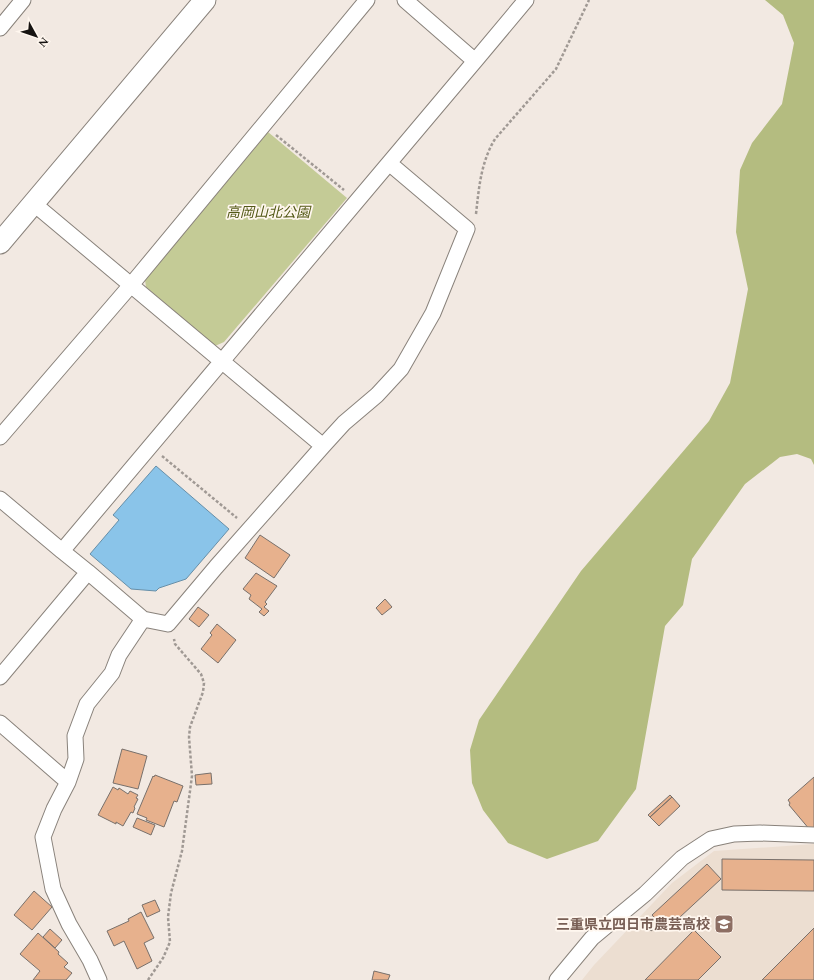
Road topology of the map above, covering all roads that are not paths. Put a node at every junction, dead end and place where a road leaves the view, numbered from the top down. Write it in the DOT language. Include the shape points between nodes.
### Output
graph roads {
  1 [pos="24,0"];
  2 [pos="204,0"];
  3 [pos="367,0"];
  4 [pos="405,0"];
  5 [pos="526,0"];
  6 [pos="0,28"];
  7 [pos="475,61"];
  8 [pos="389,162"];
  9 [pos="33,203"];
  10 [pos="0,242"];
  11 [pos="131,285"];
  12 [pos="222,361"];
  13 [pos="0,437"];
  14 [pos="323,446"];
  15 [pos="0,499"];
  16 [pos="62,551"];
  17 [pos="88,572"];
  18 [pos="143,619"];
  19 [pos="0,677"];
  20 [pos="0,723"];
  21 [pos="68,782"];
  22 [pos="814,835"];
  23 [pos="99,980"];
  24 [pos="557,980"];
  1 -- 6 [label="street"];
  2 -- 9 [label="street"];
  3 -- 11 [label="street"];
  4 -- 7 [label="street"];
  5 -- 7 [label="street"];
  7 -- 8 [label="street"];
  8 -- 12 [label="street"];
  8 -- 14 [label="street" via="467,229 433,313 401,369"];
  9 -- 10 [label="street"];
  9 -- 11 [label="street"];
  11 -- 12 [label="street"];
  11 -- 13 [label="street"];
  12 -- 14 [label="street"];
  12 -- 16 [label="street"];
  14 -- 18 [label="street" via="168,624"];
  15 -- 16 [label="street"];
  16 -- 17 [label="street"];
  17 -- 18 [label="street"];
  17 -- 19 [label="street"];
  18 -- 21 [label="street" via="119,655 112,673 88,704 75,736 76,759"];
  20 -- 21 [label="street"];
  21 -- 23 [label="street" via="43,837 53,889"];
  22 -- 24 [label="street" via="740,834 711,839 682,858 645,894 592,938"];
}
